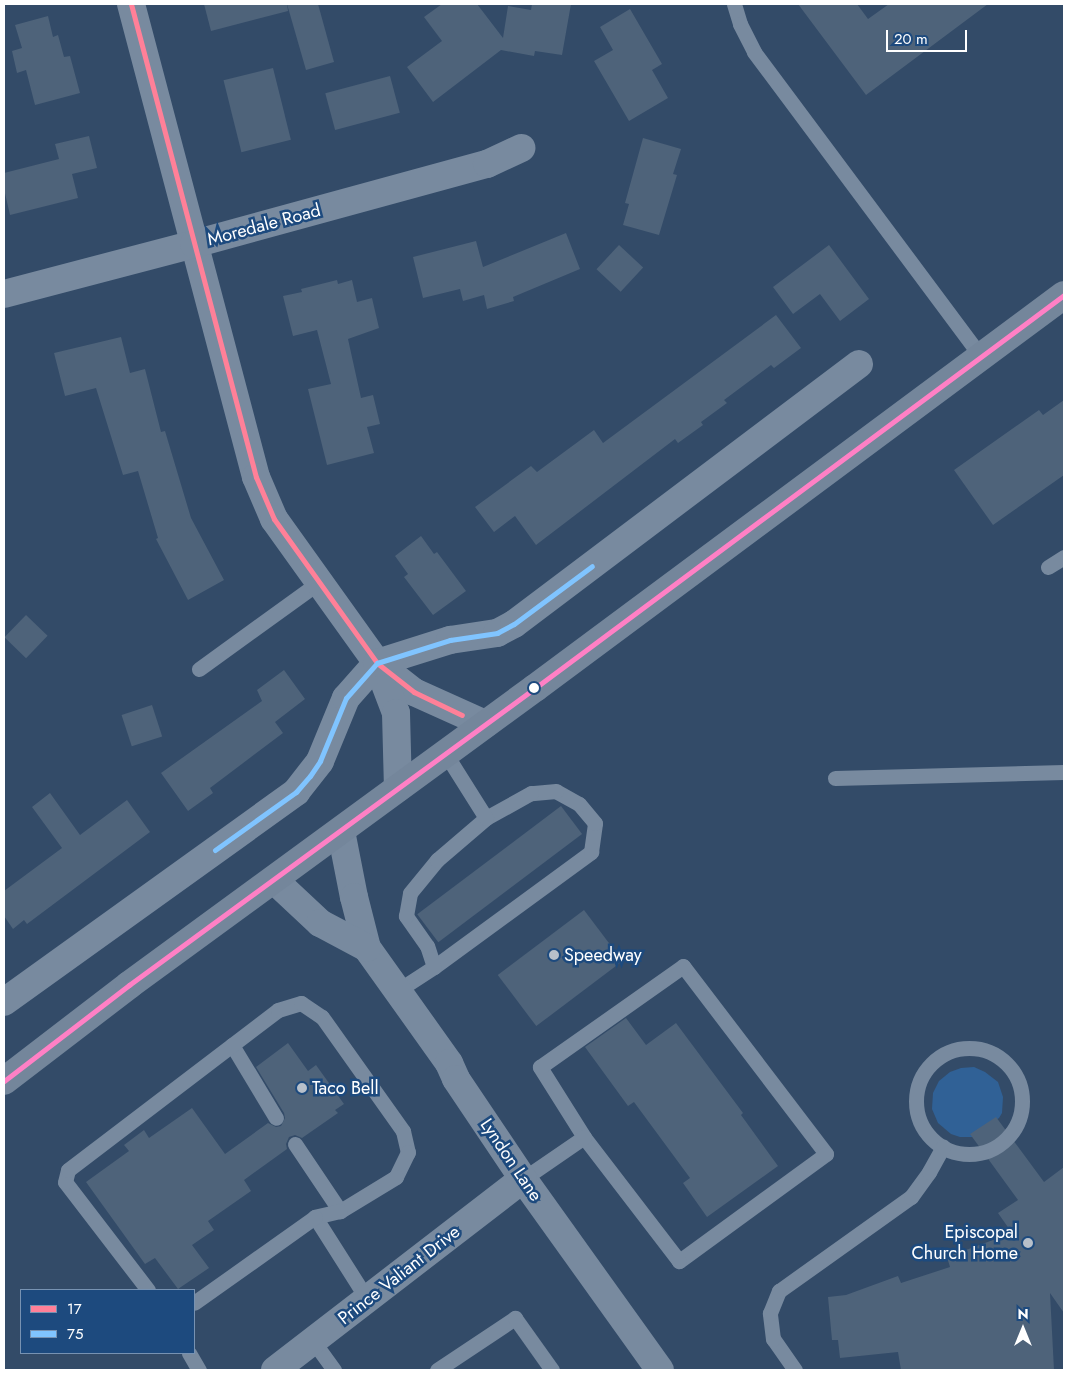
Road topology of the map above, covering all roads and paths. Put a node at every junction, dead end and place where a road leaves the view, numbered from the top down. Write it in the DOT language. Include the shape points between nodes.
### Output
graph roads {
  1 [pos="131,4"];
  2 [pos="734,4"];
  3 [pos="521,148"];
  4 [pos="194,244"];
  5 [pos="4,294"];
  6 [pos="1064,295"];
  7 [pos="982,357"];
  8 [pos="859,364"];
  9 [pos="1064,557"];
  10 [pos="1048,567"];
  11 [pos="318,583"];
  12 [pos="377,663"];
  13 [pos="199,669"];
  14 [pos="485,724"];
  15 [pos="445,753"];
  16 [pos="1064,772"];
  17 [pos="835,778"];
  18 [pos="398,788"];
  19 [pos="486,818"];
  20 [pos="341,831"];
  21 [pos="274,880"];
  22 [pos="367,948"];
  23 [pos="434,967"];
  24 [pos="397,991"];
  25 [pos="4,1002"];
  26 [pos="232,1045"];
  27 [pos="4,1081"];
  28 [pos="276,1118"];
  29 [pos="584,1136"];
  30 [pos="295,1144"];
  31 [pos="943,1147"];
  32 [pos="523,1179"];
  33 [pos="340,1211"];
  34 [pos="315,1217"];
  35 [pos="147,1289"];
  36 [pos="367,1299"];
  37 [pos="195,1302"];
  38 [pos="313,1342"];
  39 [pos="190,1354"];
  40 [pos="199,1370"];
  41 [pos="274,1370"];
  42 [pos="334,1370"];
  43 [pos="437,1370"];
  44 [pos="552,1370"];
  45 [pos="660,1370"];
  46 [pos="795,1370"];
  1 -- 4 [label="street"];
  2 -- 7 [label="lane" via="754,52"];
  3 -- 4 [label="street, Moredale Road" via="487,164"];
  4 -- 5 [label="street, Moredale Road"];
  4 -- 11 [label="street" via="256,477 274,519"];
  6 -- 7 [label="main road"];
  7 -- 14 [label="main road"];
  8 -- 12 [label="street" via="514,624 497,633 450,640"];
  9 -- 10 [label="lane"];
  11 -- 12 [label="street"];
  11 -- 13 [label="lane"];
  12 -- 14 [label="street" via="414,692"];
  12 -- 18 [label="street" via="396,713"];
  12 -- 25 [label="street" via="346,698 320,761 296,792"];
  14 -- 15 [label="main road"];
  15 -- 18 [label="main road"];
  15 -- 19 [label="lane"];
  16 -- 17 [label="lane"];
  18 -- 20 [label="main road"];
  19 -- 23 [label="lane" via="437,860 410,892 406,916 427,946"];
  19 -- 23 [label="lane" via="531,793 556,791 579,804 595,823 591,852"];
  20 -- 21 [label="main road"];
  20 -- 22 [label="street, Lyndon Lane"];
  21 -- 22 [label="street, Lyndon Lane" via="320,924"];
  21 -- 27 [label="main road"];
  22 -- 24 [label="street, Lyndon Lane"];
  23 -- 24 [label="lane"];
  24 -- 32 [label="street, Lyndon Lane" via="449,1063 456,1079"];
  26 -- 28 [label="lane"];
  26 -- 33 [label="lane" via="278,1010 301,1003 322,1017 403,1131 408,1152 396,1177"];
  26 -- 35 [label="lane" via="68,1170 65,1182"];
  29 -- 29 [label="lane" via="679,1261 826,1154 683,966 540,1066"];
  29 -- 32 [label="lane"];
  30 -- 33 [label="lane"];
  31 -- 31 [label="lane" via="963,1154 981,1154 1011,1135 1023,1104 1021,1087 1014,1072 1002,1059 987,1051 954,1050 938,1058 926,1071 918,1088 916,1106 921,1123 931,1138"];
  31 -- 46 [label="lane" via="911,1197 779,1291 770,1313 773,1339"];
  32 -- 36 [label="street, Prince Valiant Drive"];
  32 -- 45 [label="street, Lyndon Lane"];
  33 -- 34 [label="lane"];
  34 -- 36 [label="lane"];
  34 -- 37 [label="lane"];
  36 -- 38 [label="street, Prince Valiant Drive"];
  38 -- 41 [label="street, Prince Valiant Drive"];
  38 -- 42 [label="lane"];
  39 -- 40 [label="lane"];
  43 -- 44 [label="lane" via="515,1318"];
}
